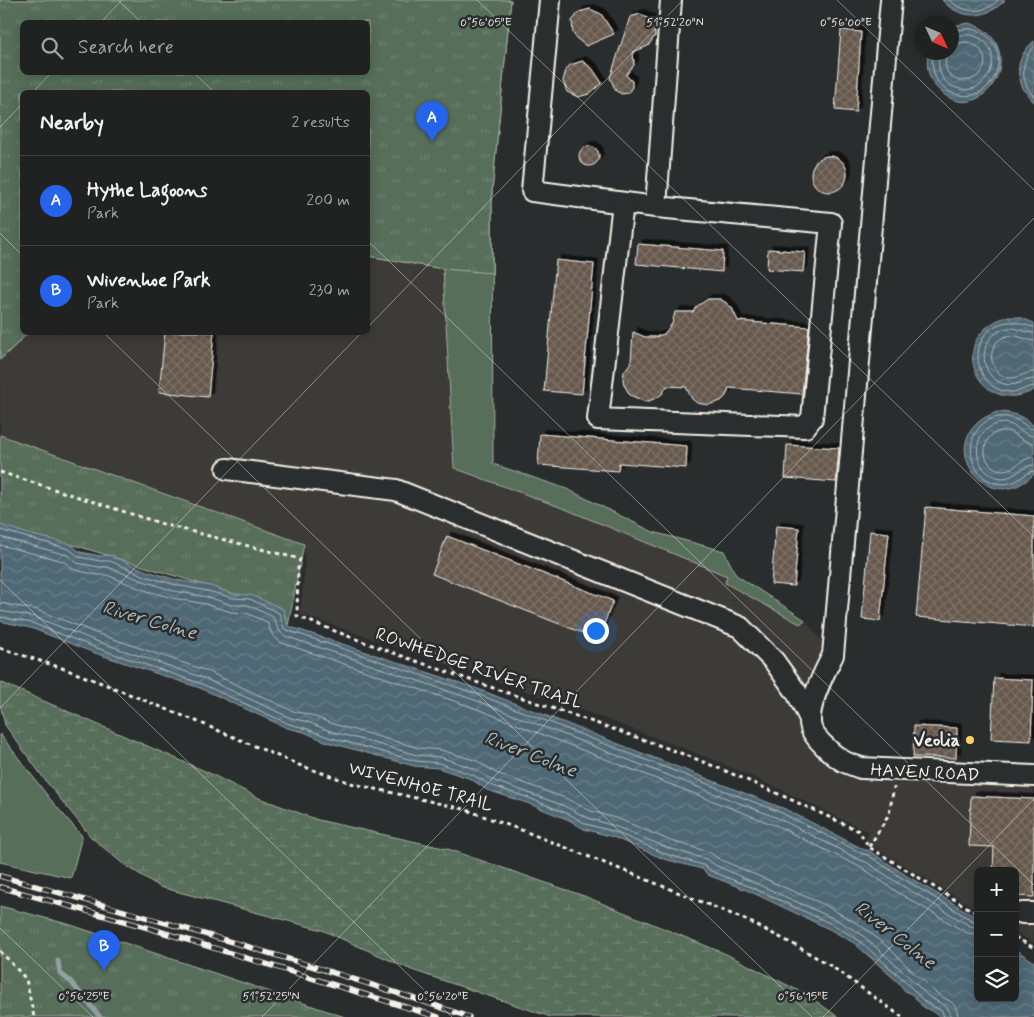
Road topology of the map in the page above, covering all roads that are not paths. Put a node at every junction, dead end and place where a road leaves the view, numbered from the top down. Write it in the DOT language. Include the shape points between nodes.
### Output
graph roads {
  1 [pos="550,0"];
  2 [pos="671,0"];
  3 [pos="891,0"];
  4 [pos="623,203"];
  5 [pos="656,207"];
  6 [pos="227,468"];
  7 [pos="810,719"];
  8 [pos="1034,776"];
  1 -- 4 [label="street" via="532,191"];
  2 -- 5 [label="street"];
  3 -- 7 [label="street" via="833,655 814,699"];
  4 -- 5 [label="street"];
  4 -- 5 [label="street" via="598,419 805,427 812,418 831,223"];
  6 -- 7 [label="street, HAVEN ROAD" via="396,490 740,627 774,661 797,693"];
  7 -- 8 [label="street, HAVEN ROAD" via="811,729 822,743 842,761 861,768"];
}
